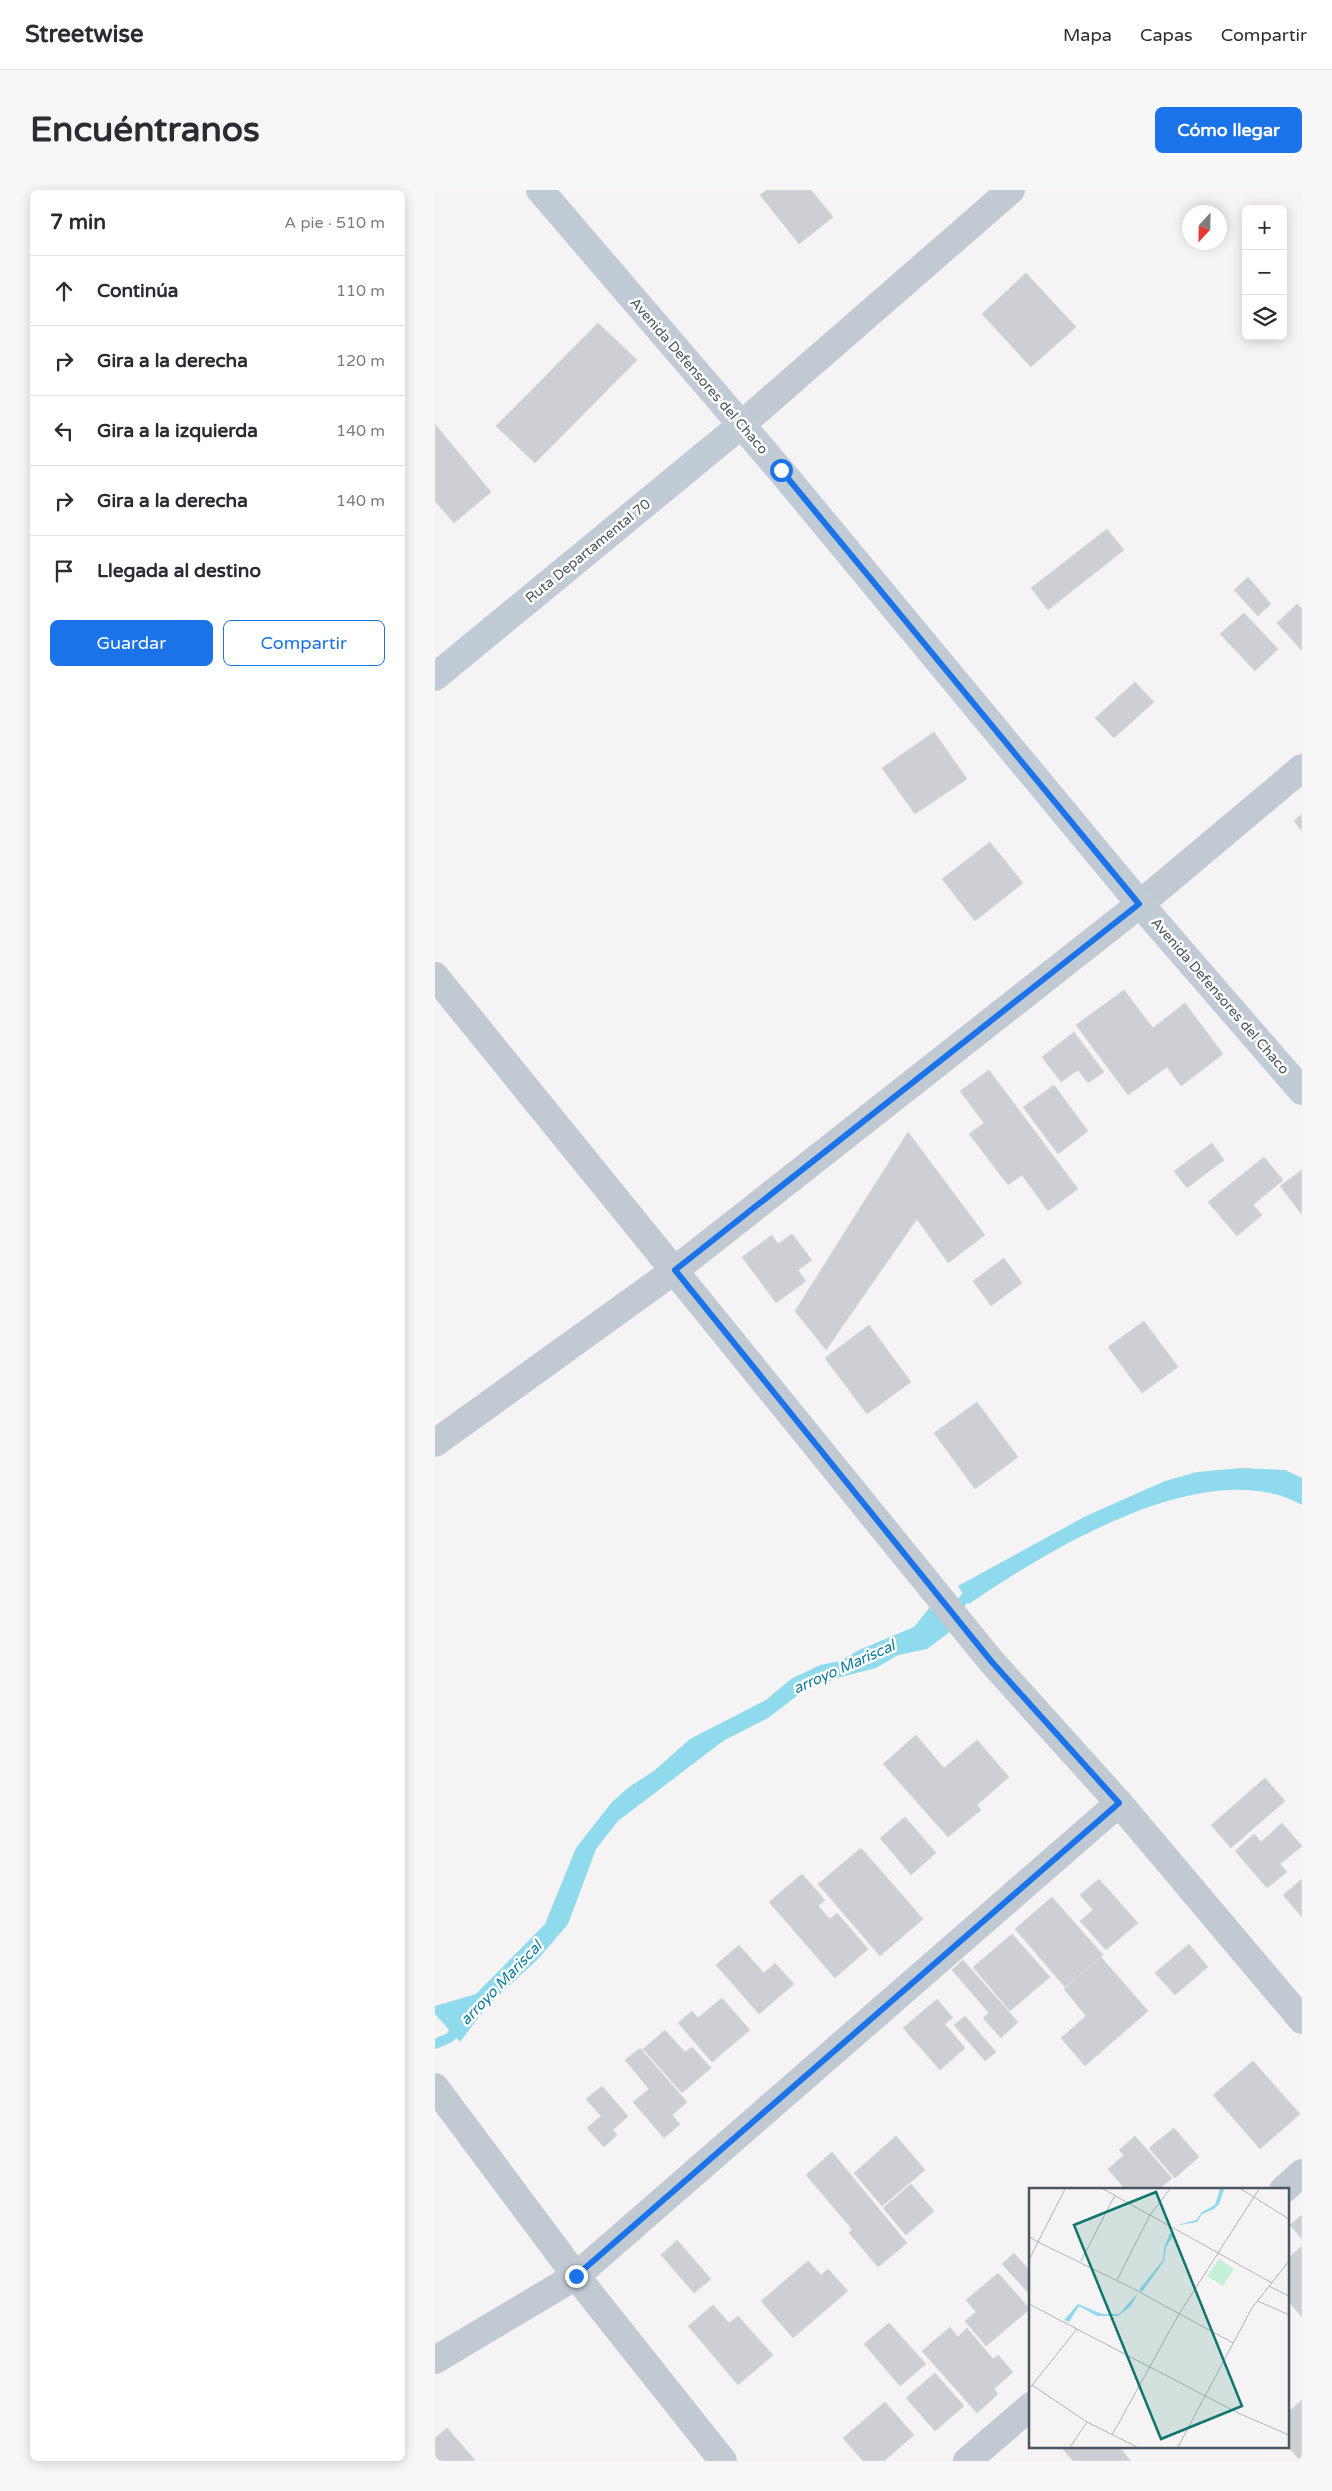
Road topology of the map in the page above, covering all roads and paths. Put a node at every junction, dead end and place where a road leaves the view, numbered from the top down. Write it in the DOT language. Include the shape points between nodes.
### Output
graph roads {
  1 [pos="539,190"];
  2 [pos="1011,190"];
  3 [pos="741,425"];
  4 [pos="435,677"];
  5 [pos="1302,768"];
  6 [pos="1139,904"];
  7 [pos="435,976"];
  8 [pos="1302,1091"];
  9 [pos="675,1270"];
  10 [pos="435,1443"];
  11 [pos="1119,1803"];
  12 [pos="1302,2020"];
  13 [pos="436,2089"];
  14 [pos="1302,2173"];
  15 [pos="1285,2188"];
  16 [pos="576,2276"];
  17 [pos="435,2360"];
  18 [pos="1029,2408"];
  19 [pos="723,2461"];
  20 [pos="967,2461"];
  1 -- 3 [label="main road, Avenida Defensores del Chaco"];
  2 -- 3 [label="street"];
  3 -- 4 [label="main road, Ruta Departamental 70"];
  3 -- 6 [label="main road, Avenida Defensores del Chaco"];
  5 -- 6 [label="street"];
  6 -- 8 [label="main road, Avenida Defensores del Chaco"];
  6 -- 9 [label="street"];
  7 -- 9 [label="street"];
  9 -- 10 [label="street"];
  9 -- 11 [label="street" via="991,1661"];
  11 -- 12 [label="street"];
  11 -- 16 [label="street"];
  13 -- 16 [label="street"];
  14 -- 15 [label="street"];
  16 -- 17 [label="street"];
  16 -- 19 [label="street"];
  18 -- 20 [label="street"];
}
